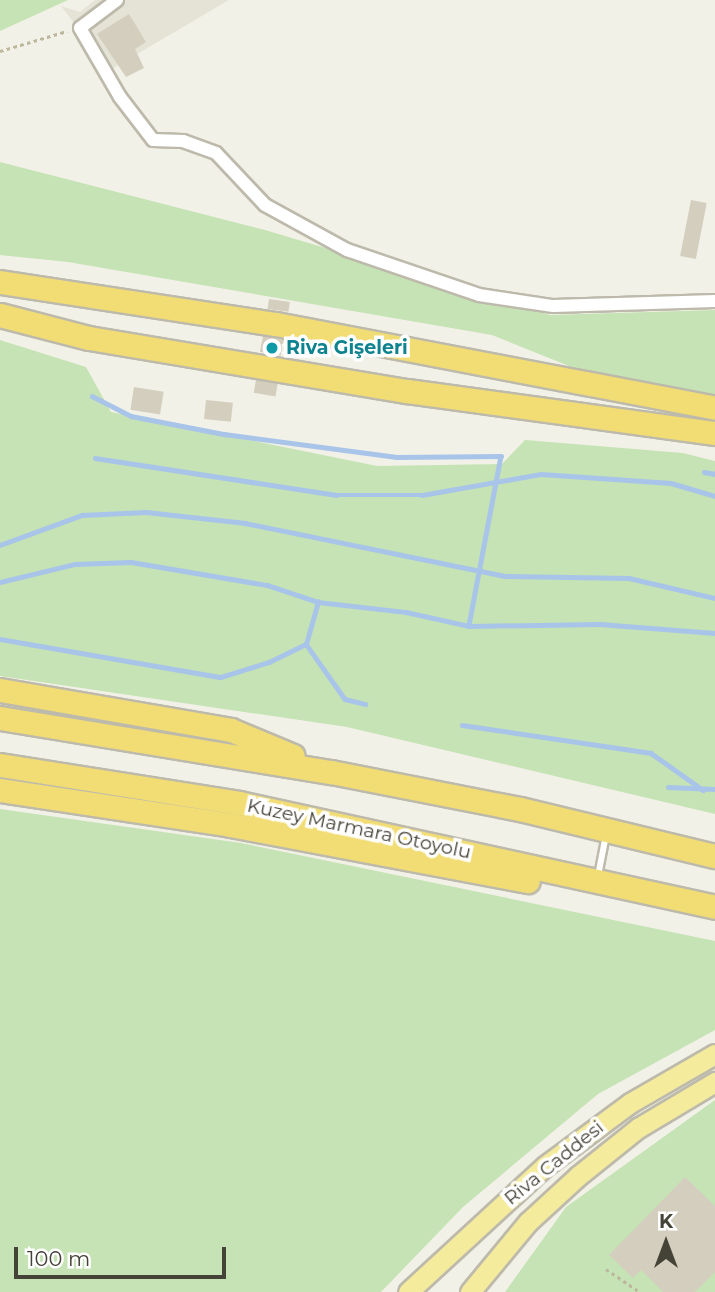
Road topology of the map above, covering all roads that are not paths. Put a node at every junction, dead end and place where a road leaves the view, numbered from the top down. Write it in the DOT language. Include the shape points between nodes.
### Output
graph roads {
  1 [pos="117,0"];
  2 [pos="0,282"];
  3 [pos="715,301"];
  4 [pos="0,315"];
  5 [pos="713,408"];
  6 [pos="715,433"];
  7 [pos="0,690"];
  8 [pos="0,718"];
  9 [pos="0,765"];
  10 [pos="331,772"];
  11 [pos="0,790"];
  12 [pos="607,830"];
  13 [pos="715,856"];
  14 [pos="597,881"];
  15 [pos="713,907"];
  16 [pos="715,1054"];
  17 [pos="715,1082"];
  18 [pos="463,1240"];
  19 [pos="470,1290"];
  20 [pos="408,1292"];
  21 [pos="419,1292"];
  1 -- 3 [label="street" via="80,27 120,97 153,139 183,141 216,153 265,205 347,250 480,295 553,306"];
  2 -- 5 [label="highway" via="288,327"];
  4 -- 6 [label="highway" via="89,338 407,391"];
  7 -- 10 [label="highway" via="231,730"];
  8 -- 10 [label="highway"];
  9 -- 14 [label="highway, Kuzey Marmara Otoyolu" via="239,803"];
  10 -- 12 [label="highway"];
  11 -- 15 [label="highway" via="231,825 537,883"];
  12 -- 13 [label="highway"];
  12 -- 14 [label="lane"];
  14 -- 15 [label="highway, Kuzey Marmara Otoyolu"];
  16 -- 18 [label="main road, Riva Caddesi" via="620,1111 545,1166"];
  17 -- 19 [label="main road, Riva Caddesi" via="638,1128 578,1176 528,1222"];
  18 -- 20 [label="main road, Riva Caddesi"];
  18 -- 21 [label="main road"];
}
